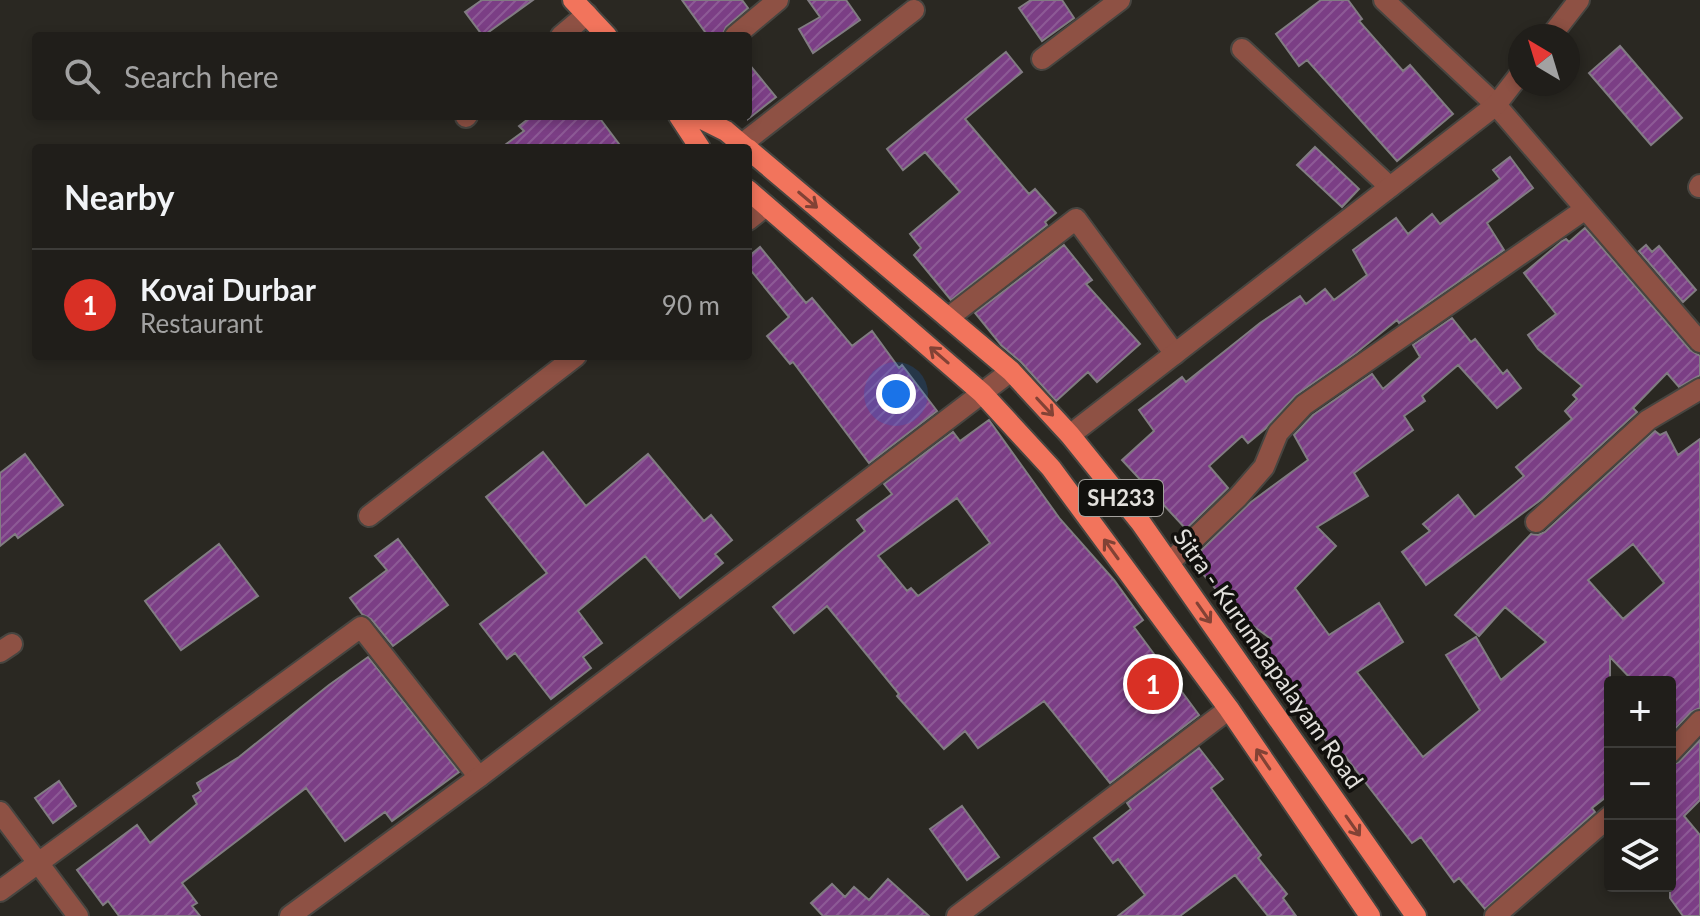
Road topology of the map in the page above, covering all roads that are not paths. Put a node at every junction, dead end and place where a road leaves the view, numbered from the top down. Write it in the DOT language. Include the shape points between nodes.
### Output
graph roads {
  1 [pos="778,0"];
  2 [pos="1120,0"];
  3 [pos="1384,0"];
  4 [pos="1579,0"];
  5 [pos="580,7"];
  6 [pos="914,10"];
  7 [pos="1560,24"];
  8 [pos="564,32"];
  9 [pos="603,32"];
  10 [pos="740,32"];
  11 [pos="1242,49"];
  12 [pos="1042,59"];
  13 [pos="1508,90"];
  14 [pos="1496,105"];
  15 [pos="682,120"];
  16 [pos="704,120"];
  17 [pos="697,144"];
  18 [pos="741,144"];
  19 [pos="749,144"];
  20 [pos="752,153"];
  21 [pos="1390,187"];
  22 [pos="752,194"];
  23 [pos="766,206"];
  24 [pos="1584,210"];
  25 [pos="752,217"];
  26 [pos="948,318"];
  27 [pos="1700,342"];
  28 [pos="1175,354"];
  29 [pos="571,360"];
  30 [pos="1011,371"];
  31 [pos="1700,389"];
  32 [pos="982,393"];
  33 [pos="1070,435"];
  34 [pos="369,516"];
  35 [pos="1536,522"];
  36 [pos="1169,563"];
  37 [pos="1229,709"];
  38 [pos="1700,721"];
  39 [pos="1675,748"];
  40 [pos="479,777"];
  41 [pos="0,812"];
  42 [pos="1605,820"];
  43 [pos="38,863"];
  44 [pos="0,891"];
  45 [pos="1362,913"];
  46 [pos="78,916"];
  47 [pos="290,916"];
  48 [pos="957,916"];
  49 [pos="1416,916"];
  50 [pos="1495,916"];
  1 -- 10 [label="street"];
  2 -- 12 [label="street"];
  3 -- 14 [label="street"];
  4 -- 7 [label="street"];
  5 -- 8 [label="street"];
  5 -- 9 [label="main road"];
  6 -- 19 [label="street"];
  11 -- 21 [label="street"];
  13 -- 14 [label="street"];
  14 -- 21 [label="street"];
  14 -- 24 [label="street"];
  15 -- 17 [label="main road"];
  16 -- 18 [label="main road, Sitra - Kurumbapalayam Road / SH233"];
  20 -- 26 [label="main road, Sitra - Kurumbapalayam Road / SH233, one-way"];
  21 -- 28 [label="street"];
  22 -- 23 [label="main road"];
  23 -- 25 [label="street"];
  32 -- 23 [label="main road, one-way"];
  24 -- 27 [label="street"];
  24 -- 36 [label="street" via="1304,405 1278,433 1264,467"];
  26 -- 28 [label="street" via="1076,219"];
  26 -- 30 [label="main road, Sitra - Kurumbapalayam Road / SH233"];
  28 -- 33 [label="street"];
  29 -- 34 [label="street"];
  30 -- 32 [label="street"];
  30 -- 33 [label="main road, Sitra - Kurumbapalayam Road / SH233, one-way"];
  31 -- 35 [label="street" via="1648,420"];
  37 -- 32 [label="main road, one-way" via="1051,468"];
  32 -- 40 [label="street"];
  33 -- 36 [label="main road, Sitra - Kurumbapalayam Road / SH233"];
  36 -- 49 [label="main road, Sitra - Kurumbapalayam Road / SH233, one-way"];
  45 -- 37 [label="main road, one-way"];
  37 -- 48 [label="street"];
  38 -- 39 [label="street"];
  40 -- 43 [label="street" via="361,627"];
  40 -- 47 [label="street"];
  41 -- 43 [label="street"];
  42 -- 50 [label="street"];
  43 -- 44 [label="street"];
  43 -- 46 [label="street"];
}
